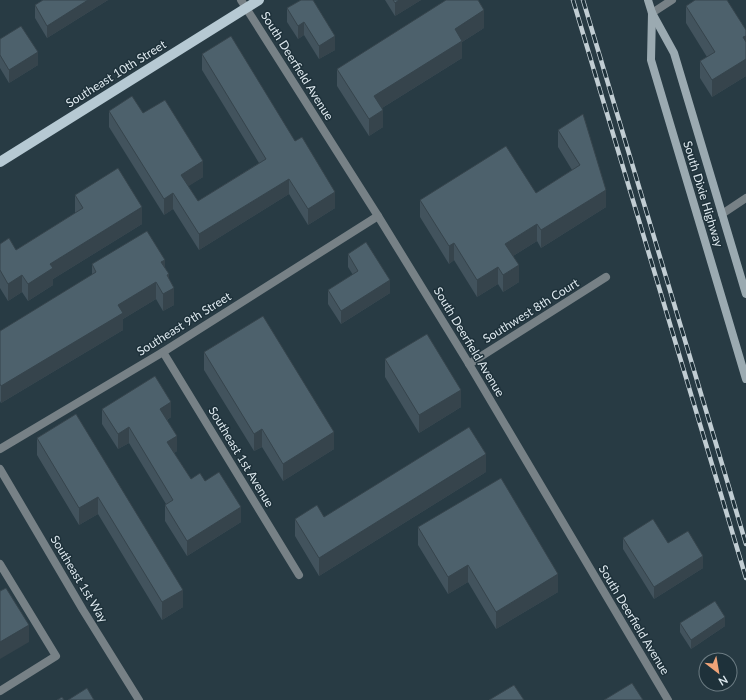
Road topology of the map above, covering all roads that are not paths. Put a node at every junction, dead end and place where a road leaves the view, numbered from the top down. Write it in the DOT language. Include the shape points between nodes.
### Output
graph roads {
  1 [pos="259,0"];
  2 [pos="648,0"];
  3 [pos="672,0"];
  4 [pos="244,4"];
  5 [pos="652,13"];
  6 [pos="0,162"];
  7 [pos="746,198"];
  8 [pos="722,214"];
  9 [pos="378,216"];
  10 [pos="606,277"];
  11 [pos="746,294"];
  12 [pos="163,352"];
  13 [pos="468,364"];
  14 [pos="746,379"];
  15 [pos="0,449"];
  16 [pos="0,469"];
  17 [pos="0,564"];
  18 [pos="299,575"];
  19 [pos="0,692"];
  20 [pos="139,700"];
  21 [pos="668,700"];
  1 -- 4 [label="main road, Southeast 10th Street"];
  2 -- 5 [label="main road, South Dixie Highway"];
  3 -- 5 [label="street"];
  4 -- 6 [label="main road, Southeast 10th Street"];
  4 -- 9 [label="street, South Deerfield Avenue"];
  5 -- 8 [label="main road, South Dixie Highway" via="674,53"];
  5 -- 14 [label="main road, South Dixie Highway" via="651,60"];
  7 -- 8 [label="street"];
  8 -- 11 [label="main road, South Dixie Highway"];
  9 -- 12 [label="street, Southeast 9th Street"];
  9 -- 13 [label="street, South Deerfield Avenue"];
  10 -- 13 [label="street, Southwest 8th Court"];
  12 -- 15 [label="street, Southeast 9th Street"];
  12 -- 18 [label="street, Southeast 1st Avenue"];
  13 -- 21 [label="street, South Deerfield Avenue"];
  16 -- 20 [label="street, Southeast 1st Way"];
  17 -- 19 [label="street" via="56,656"];
}
